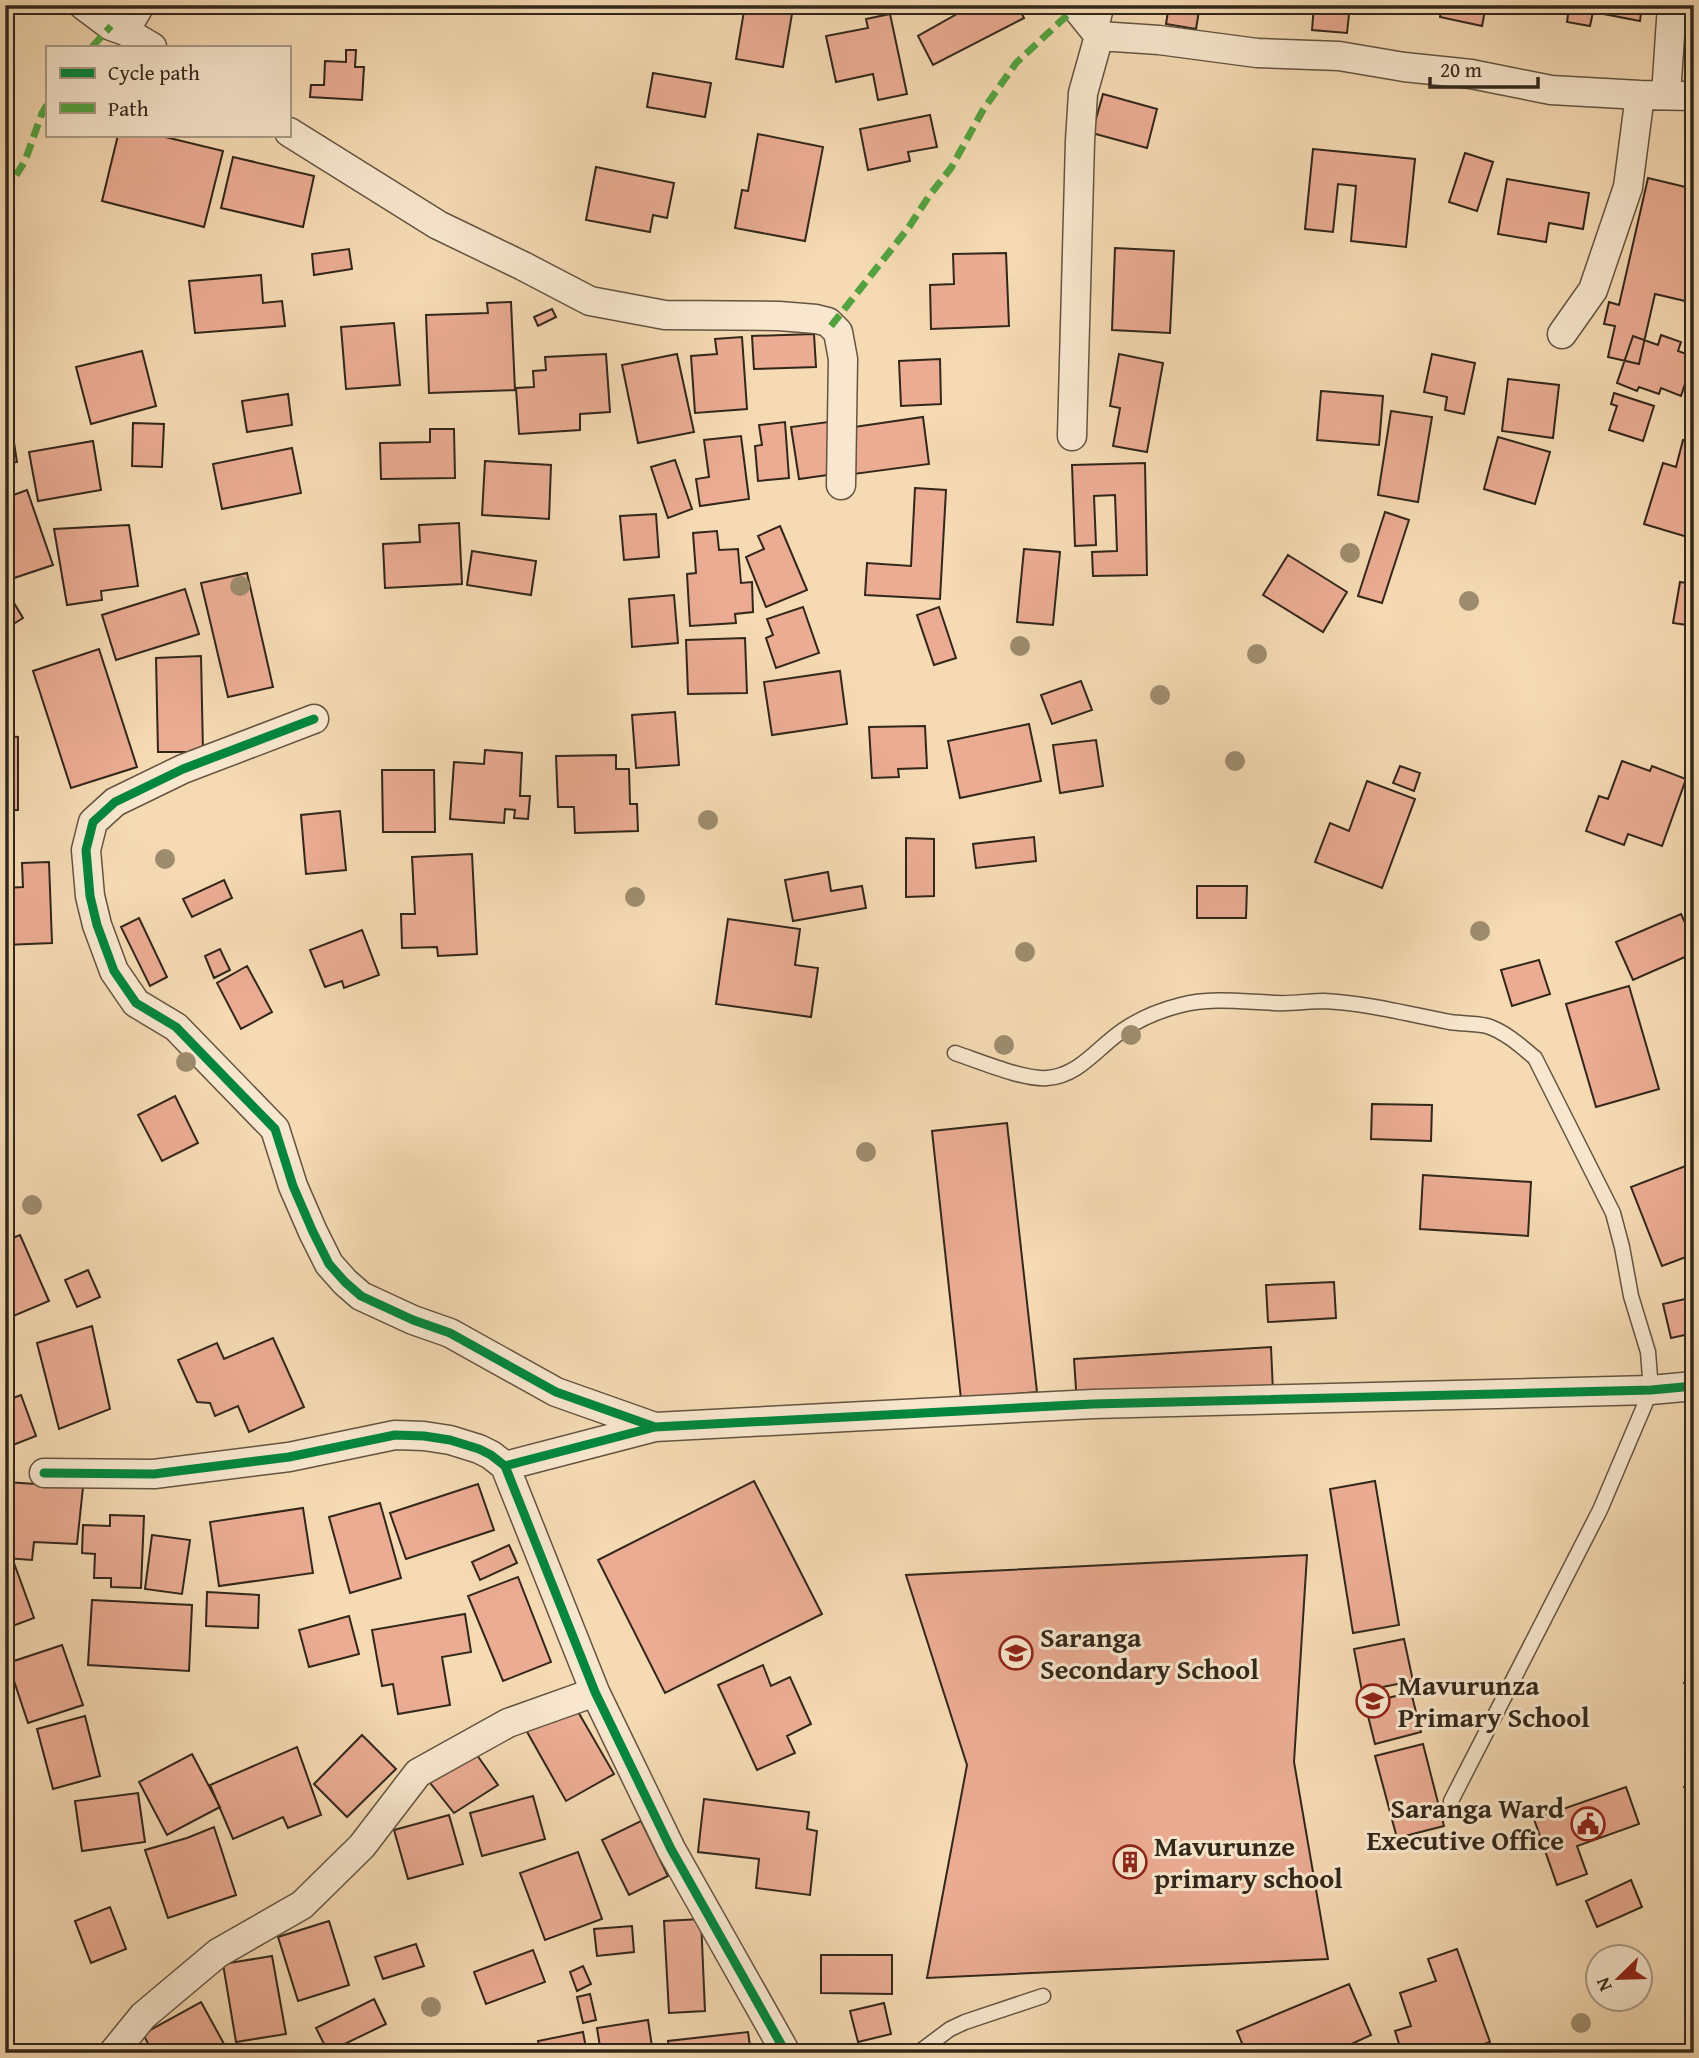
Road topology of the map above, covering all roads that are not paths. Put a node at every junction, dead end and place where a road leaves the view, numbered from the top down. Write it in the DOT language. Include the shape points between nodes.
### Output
graph roads {
  1 [pos="83,5"];
  2 [pos="140,5"];
  3 [pos="1074,5"];
  4 [pos="1107,5"];
  5 [pos="1672,5"];
  6 [pos="125,31"];
  7 [pos="1099,36"];
  8 [pos="150,46"];
  9 [pos="1667,95"];
  10 [pos="290,133"];
  11 [pos="1562,334"];
  12 [pos="1072,436"];
  13 [pos="841,485"];
  14 [pos="314,719"];
  15 [pos="955,1053"];
  16 [pos="1694,1386"];
  17 [pos="1651,1390"];
  18 [pos="655,1427"];
  19 [pos="505,1466"];
  20 [pos="44,1473"];
  21 [pos="596,1692"];
  22 [pos="1451,1801"];
  23 [pos="1043,1996"];
  24 [pos="113,2053"];
  25 [pos="786,2053"];
  26 [pos="918,2053"];
  1 -- 6 [label="street"];
  2 -- 6 [label="street"];
  3 -- 7 [label="street"];
  4 -- 7 [label="lane"];
  5 -- 9 [label="street"];
  6 -- 8 [label="street"];
  7 -- 9 [label="street" via="1256,53 1339,56 1551,90"];
  7 -- 12 [label="street" via="1083,93"];
  9 -- 11 [label="street" via="1628,187 1593,290"];
  10 -- 13 [label="street" via="438,225 590,301 665,315 779,316 828,322 838,332 843,359"];
  14 -- 18 [label="street" via="183,769 115,802 93,822 86,850 90,896 114,971 136,1003 176,1027 275,1129 293,1186 329,1264 361,1296 450,1334 556,1392"];
  15 -- 17 [label="lane" via="1044,1079 1066,1073 1139,1021 1185,1004 1225,1000 1324,1001 1487,1026 1535,1058 1613,1213 1648,1352"];
  16 -- 17 [label="street"];
  17 -- 18 [label="street" via="1093,1404"];
  17 -- 22 [label="lane" via="1600,1510"];
  18 -- 19 [label="street"];
  19 -- 20 [label="street" via="479,1449 450,1440 395,1435 289,1457 154,1474"];
  19 -- 21 [label="street"];
  21 -- 24 [label="street" via="508,1723 418,1773 362,1846 302,1905 218,1952 144,2016"];
  21 -- 25 [label="street" via="671,1850"];
  23 -- 26 [label="lane" via="965,2022"];
}
